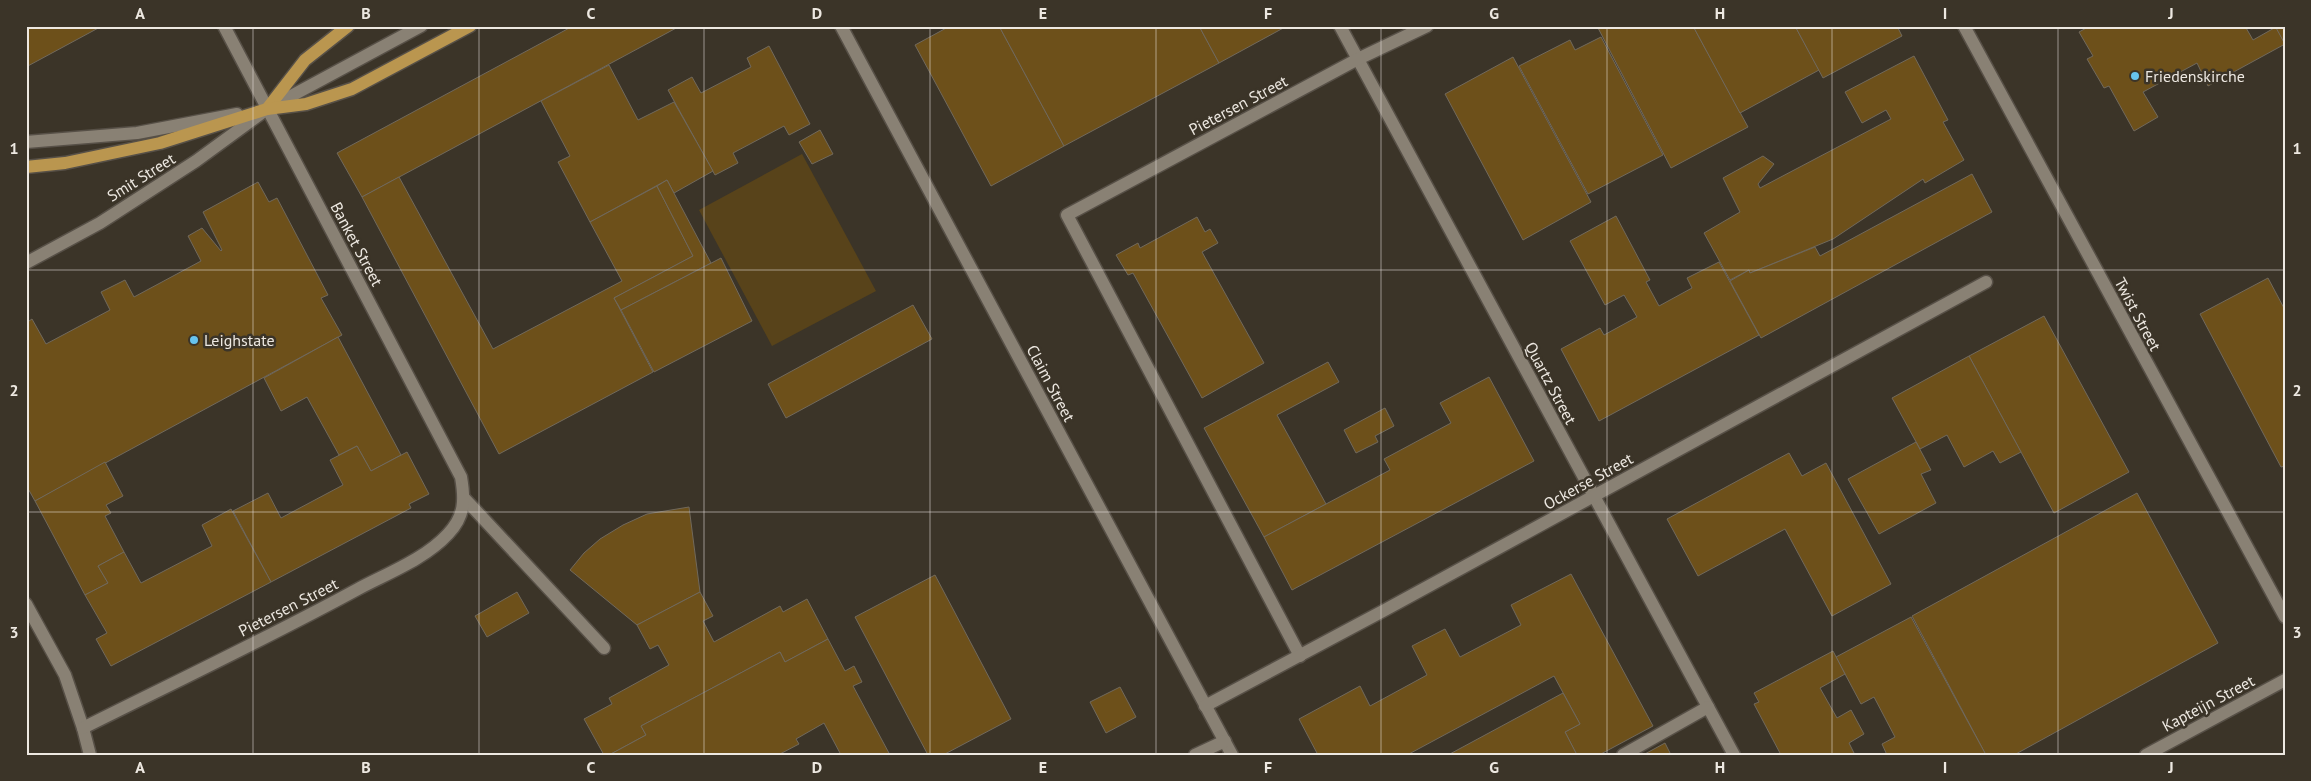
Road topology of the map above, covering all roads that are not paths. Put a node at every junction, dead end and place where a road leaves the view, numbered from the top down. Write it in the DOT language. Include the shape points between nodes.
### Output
graph roads {
  1 [pos="224,26"];
  2 [pos="348,26"];
  3 [pos="421,26"];
  4 [pos="470,26"];
  5 [pos="841,26"];
  6 [pos="1340,26"];
  7 [pos="1427,26"];
  8 [pos="1964,26"];
  9 [pos="1358,59"];
  10 [pos="266,109"];
  11 [pos="26,142"];
  12 [pos="26,167"];
  13 [pos="26,262"];
  14 [pos="1986,282"];
  15 [pos="1594,497"];
  16 [pos="465,499"];
  17 [pos="26,604"];
  18 [pos="2285,617"];
  19 [pos="604,648"];
  20 [pos="1300,656"];
  21 [pos="2285,680"];
  22 [pos="1205,706"];
  23 [pos="1708,707"];
  24 [pos="84,728"];
  25 [pos="1224,741"];
  26 [pos="90,755"];
  27 [pos="1195,755"];
  28 [pos="1232,755"];
  29 [pos="1623,755"];
  30 [pos="1734,755"];
  31 [pos="2146,755"];
  1 -- 10 [label="street, Banket Street"];
  2 -- 10 [label="main road, Smit Street" via="305,60"];
  3 -- 10 [label="street"];
  4 -- 10 [label="main road, Smit Street" via="352,89 306,104"];
  5 -- 22 [label="street, Claim Street"];
  6 -- 9 [label="street, Quartz Street"];
  7 -- 9 [label="street, Pietersen Street"];
  8 -- 18 [label="street, Twist Street"];
  9 -- 15 [label="street, Quartz Street"];
  9 -- 20 [label="street, Pietersen Street" via="1067,215"];
  10 -- 11 [label="street" via="137,133"];
  10 -- 12 [label="main road, Smit Street" via="160,143 65,163"];
  10 -- 13 [label="street, Smit Street" via="188,167 100,223"];
  10 -- 16 [label="street, Banket Street" via="461,477"];
  14 -- 15 [label="street, Ockerse Street"];
  15 -- 20 [label="street, Ockerse Street"];
  15 -- 23 [label="street, Quartz Street"];
  16 -- 19 [label="street"];
  16 -- 24 [label="street, Pietersen Street" via="458,520 448,534 422,555"];
  17 -- 24 [label="street" via="65,675"];
  20 -- 22 [label="street, Ockerse Street"];
  21 -- 31 [label="street, Kapteijn Street"];
  22 -- 25 [label="street, Claim Street"];
  23 -- 29 [label="street"];
  23 -- 30 [label="street, Quartz Street"];
  24 -- 26 [label="street"];
  25 -- 27 [label="street"];
  25 -- 28 [label="street, Claim Street"];
}
